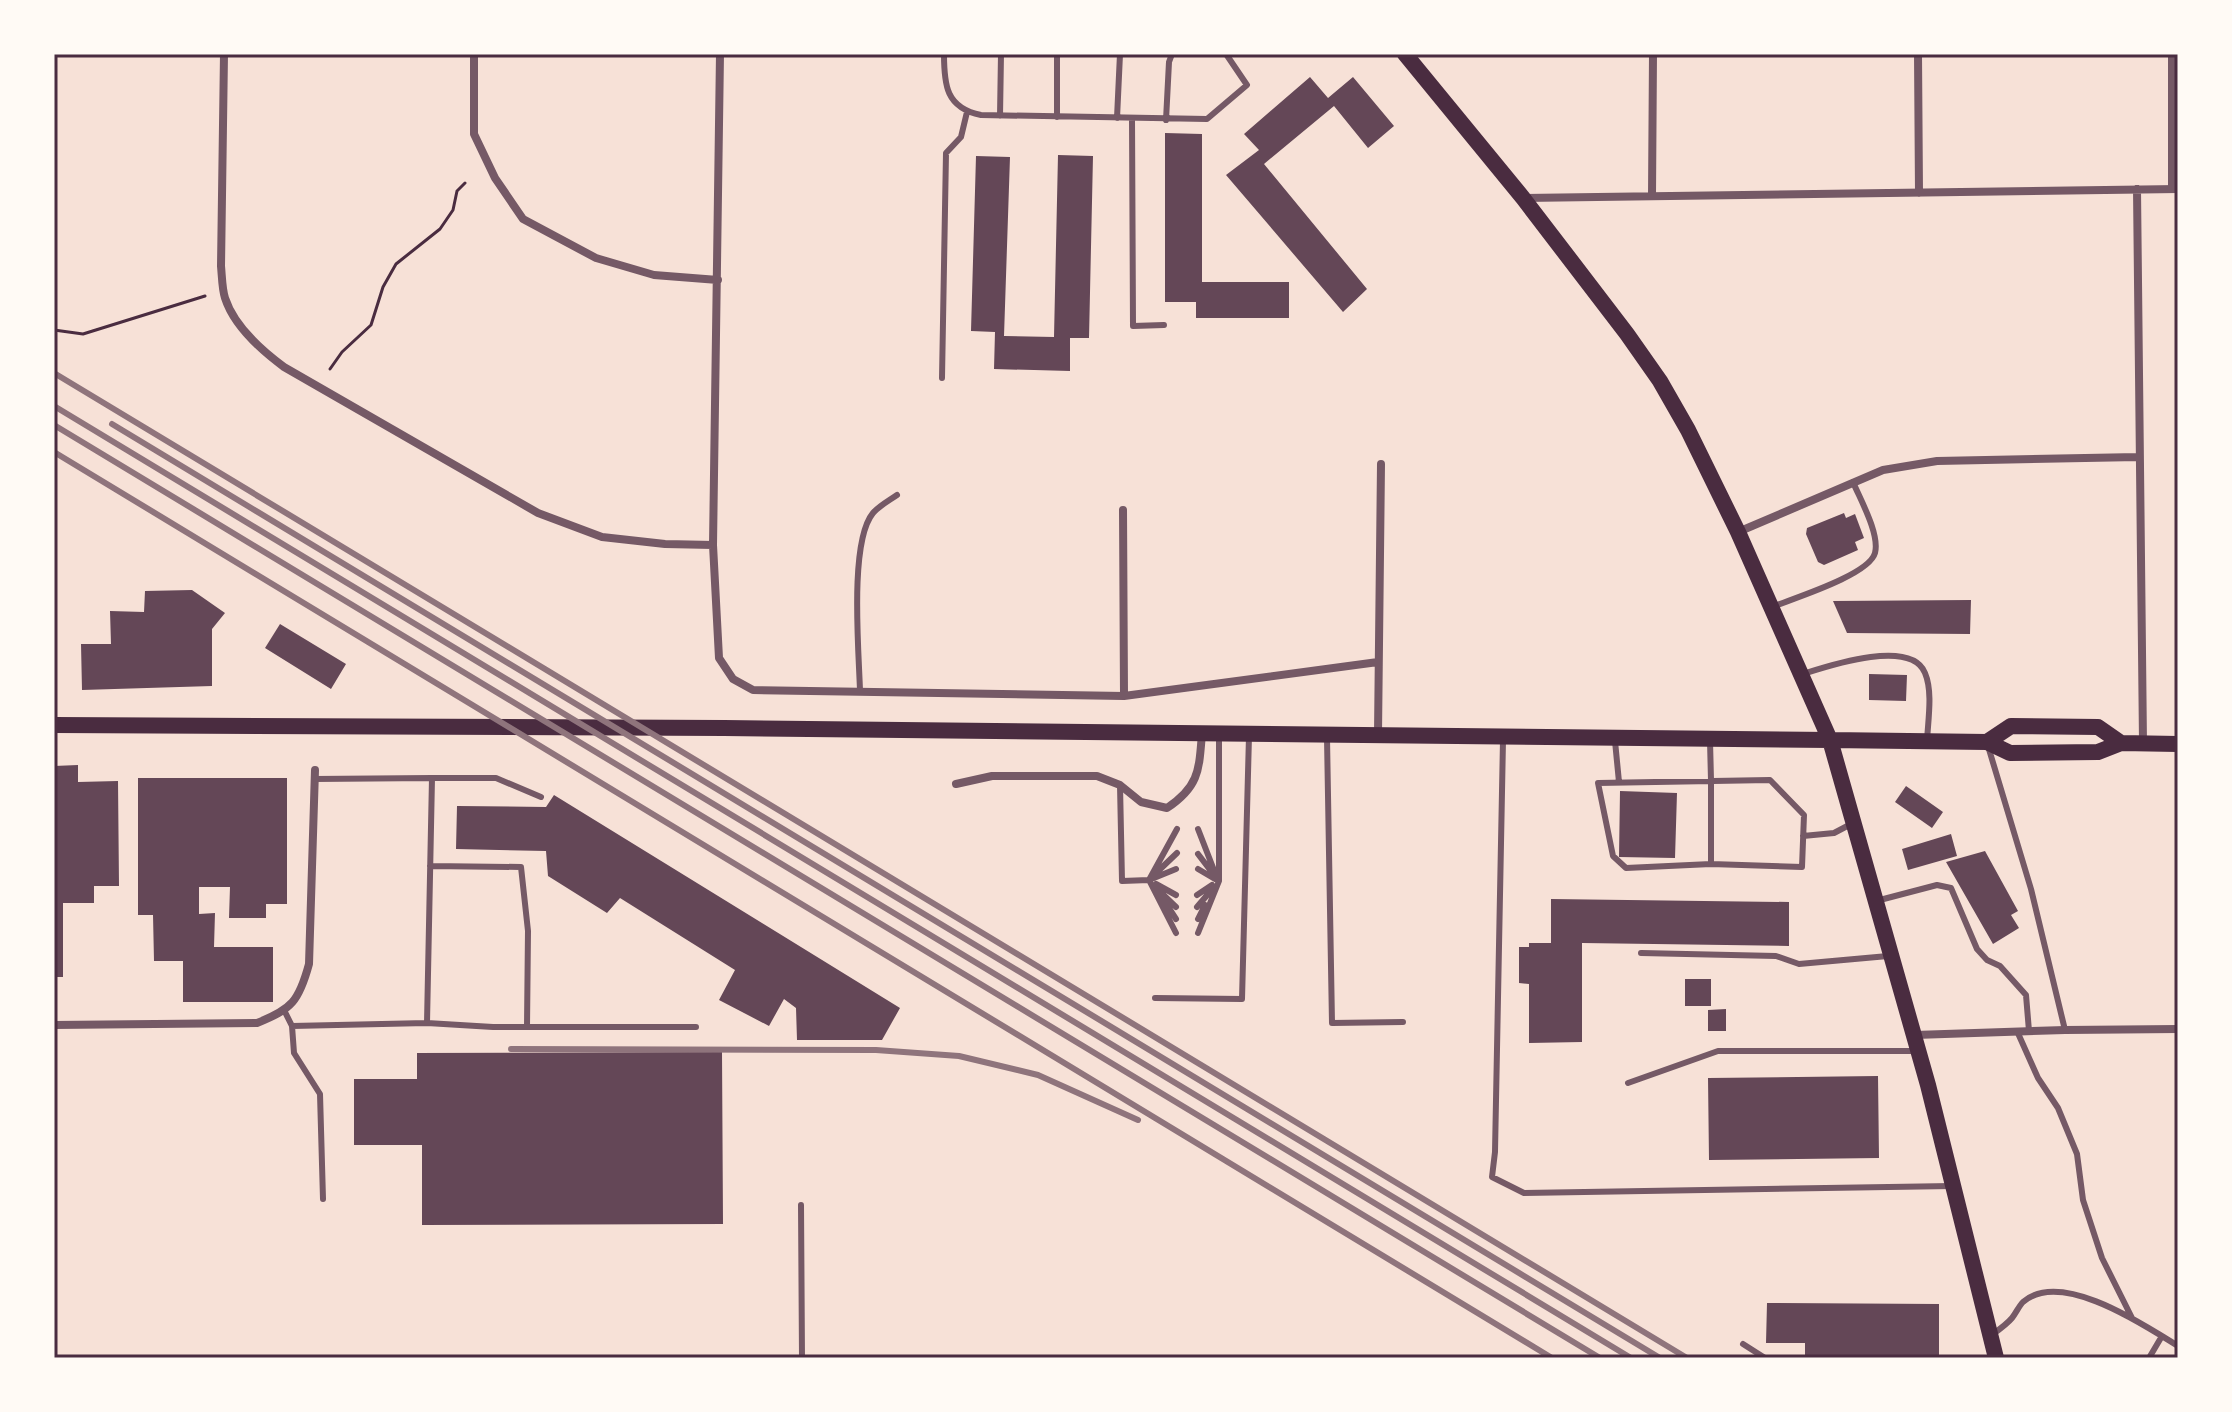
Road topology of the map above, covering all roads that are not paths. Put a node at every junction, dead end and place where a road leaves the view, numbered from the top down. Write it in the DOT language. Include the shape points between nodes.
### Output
graph roads {
  1 [pos="224,54"];
  2 [pos="474,54"];
  3 [pos="720,54"];
  4 [pos="944,54"];
  5 [pos="1001,54"];
  6 [pos="1057,54"];
  7 [pos="1120,54"];
  8 [pos="1172,54"];
  9 [pos="1226,54"];
  10 [pos="1405,54"];
  11 [pos="1653,54"];
  12 [pos="1918,54"];
  13 [pos="2172,54"];
  14 [pos="967,112"];
  15 [pos="1000,116"];
  16 [pos="1057,117"];
  17 [pos="1117,118"];
  18 [pos="1132,119"];
  19 [pos="1166,120"];
  20 [pos="2137,189"];
  21 [pos="2175,189"];
  22 [pos="1919,193"];
  23 [pos="1652,195"];
  24 [pos="1523,198"];
  25 [pos="718,280"];
  26 [pos="1164,325"];
  27 [pos="942,378"];
  28 [pos="2138,457"];
  29 [pos="1381,464"];
  30 [pos="1853,482"];
  31 [pos="897,495"];
  32 [pos="1123,510"];
  33 [pos="1738,532"];
  34 [pos="713,545"];
  35 [pos="1772,607"];
  36 [pos="1378,662"];
  37 [pos="1802,675"];
  38 [pos="860,691"];
  39 [pos="1124,696"];
  40 [pos="54,725"];
  41 [pos="1211,732"];
  42 [pos="1249,733"];
  43 [pos="1327,734"];
  44 [pos="1378,734"];
  45 [pos="1503,736"];
  46 [pos="1615,737"];
  47 [pos="1710,738"];
  48 [pos="1830,740"];
  49 [pos="1927,741"];
  50 [pos="1987,742"];
  51 [pos="2121,743"];
  52 [pos="2143,743"];
  53 [pos="2178,744"];
  54 [pos="314,774"];
  55 [pos="432,778"];
  56 [pos="1711,780"];
  57 [pos="1619,782"];
  58 [pos="956,784"];
  59 [pos="1120,785"];
  60 [pos="541,797"];
  61 [pos="1854,823"];
  62 [pos="1177,829"];
  63 [pos="1198,829"];
  64 [pos="1803,836"];
  65 [pos="1176,840"];
  66 [pos="1198,840"];
  67 [pos="1177,853"];
  68 [pos="1198,854"];
  69 [pos="1711,864"];
  70 [pos="430,866"];
  71 [pos="1176,869"];
  72 [pos="1198,869"];
  73 [pos="1149,880"];
  74 [pos="1219,881"];
  75 [pos="1176,895"];
  76 [pos="1197,895"];
  77 [pos="1876,901"];
  78 [pos="1176,907"];
  79 [pos="1197,907"];
  80 [pos="1176,919"];
  81 [pos="1198,919"];
  82 [pos="1176,933"];
  83 [pos="1198,933"];
  84 [pos="1641,953"];
  85 [pos="1891,956"];
  86 [pos="1155,998"];
  87 [pos="285,1012"];
  88 [pos="1403,1022"];
  89 [pos="427,1023"];
  90 [pos="54,1025"];
  91 [pos="292,1026"];
  92 [pos="527,1027"];
  93 [pos="696,1027"];
  94 [pos="2178,1029"];
  95 [pos="2065,1030"];
  96 [pos="2017,1031"];
  97 [pos="2029,1031"];
  98 [pos="1916,1043"];
  99 [pos="1628,1083"];
  100 [pos="1953,1186"];
  101 [pos="323,1199"];
  102 [pos="801,1205"];
  103 [pos="2132,1318"];
  104 [pos="1990,1336"];
  105 [pos="2162,1336"];
  106 [pos="1743,1344"];
  107 [pos="2178,1346"];
  108 [pos="802,1358"];
  109 [pos="1765,1358"];
  110 [pos="1996,1358"];
  111 [pos="2149,1358"];
  1 -- 34 [label="street" via="224,296 260,349 538,513 602,537"];
  2 -- 25 [label="street" via="474,134 523,219 596,258 654,275"];
  3 -- 25 [label="street"];
  4 -- 14 [label="lane" via="951,98"];
  5 -- 15 [label="lane"];
  6 -- 16 [label="lane"];
  7 -- 17 [label="lane"];
  8 -- 19 [label="lane"];
  9 -- 19 [label="lane" via="1247,85 1207,119"];
  10 -- 24 [label="main road"];
  11 -- 23 [label="street"];
  12 -- 22 [label="street"];
  13 -- 21 [label="street"];
  14 -- 15 [label="lane"];
  14 -- 27 [label="lane" via="961,137 946,153"];
  15 -- 16 [label="lane"];
  16 -- 17 [label="lane"];
  17 -- 18 [label="lane"];
  18 -- 19 [label="lane"];
  18 -- 26 [label="lane" via="1133,326"];
  20 -- 21 [label="street"];
  20 -- 22 [label="street"];
  20 -- 28 [label="street"];
  22 -- 23 [label="street"];
  23 -- 24 [label="street"];
  24 -- 33 [label="main road" via="1660,381"];
  25 -- 34 [label="street"];
  28 -- 30 [label="street" via="1937,461 1883,470"];
  28 -- 52 [label="street"];
  29 -- 36 [label="street"];
  30 -- 33 [label="street"];
  30 -- 35 [label="lane" via="1875,543 1874,554 1844,577"];
  31 -- 38 [label="lane" via="872,514 864,531"];
  32 -- 39 [label="street"];
  33 -- 35 [label="main road"];
  34 -- 38 [label="street" via="719,658 733,679 753,690"];
  35 -- 37 [label="main road"];
  36 -- 39 [label="street"];
  36 -- 44 [label="street"];
  37 -- 48 [label="main road"];
  37 -- 49 [label="lane" via="1868,656 1912,660 1927,676"];
  38 -- 39 [label="street"];
  40 -- 41 [label="main road"];
  41 -- 42 [label="main road"];
  41 -- 59 [label="street" via="1198,777 1167,808 1141,802"];
  41 -- 74 [label="lane"];
  42 -- 43 [label="main road"];
  42 -- 86 [label="lane" via="1242,999"];
  43 -- 44 [label="main road"];
  43 -- 88 [label="lane" via="1332,1023"];
  44 -- 45 [label="main road"];
  45 -- 46 [label="main road"];
  45 -- 100 [label="lane" via="1492,1177 1524,1193"];
  46 -- 47 [label="main road"];
  46 -- 57 [label="lane"];
  47 -- 48 [label="main road"];
  47 -- 56 [label="lane"];
  48 -- 49 [label="main road"];
  48 -- 61 [label="main road"];
  49 -- 50 [label="main road"];
  50 -- 51 [label="main road" via="2010,753 2098,752"];
  50 -- 51 [label="main road" via="2011,726 2025,726 2098,727"];
  50 -- 95 [label="lane" via="2031,889"];
  51 -- 52 [label="main road"];
  52 -- 53 [label="main road"];
  54 -- 55 [label="lane"];
  54 -- 87 [label="street" via="309,964 302,992"];
  55 -- 60 [label="lane" via="496,778"];
  55 -- 70 [label="lane"];
  56 -- 57 [label="lane"];
  56 -- 64 [label="lane" via="1770,780 1804,815"];
  56 -- 69 [label="lane"];
  57 -- 69 [label="lane" via="1598,783 1613,856 1620,865"];
  58 -- 59 [label="street" via="992,776 1097,776"];
  59 -- 73 [label="lane" via="1122,881"];
  61 -- 64 [label="lane" via="1834,833"];
  61 -- 77 [label="main road"];
  62 -- 73 [label="lane"];
  63 -- 74 [label="lane"];
  64 -- 69 [label="lane" via="1802,867"];
  65 -- 73 [label="lane"];
  66 -- 74 [label="lane"];
  67 -- 73 [label="lane"];
  68 -- 74 [label="lane"];
  70 -- 89 [label="lane"];
  70 -- 92 [label="lane" via="521,867 528,931"];
  71 -- 73 [label="lane"];
  72 -- 74 [label="lane"];
  73 -- 75 [label="lane"];
  73 -- 78 [label="lane"];
  73 -- 80 [label="lane"];
  73 -- 82 [label="lane"];
  74 -- 76 [label="lane"];
  74 -- 79 [label="lane"];
  74 -- 81 [label="lane"];
  74 -- 83 [label="lane"];
  77 -- 85 [label="main road"];
  77 -- 97 [label="lane" via="1937,885 1951,888 1977,949 2026,995"];
  84 -- 85 [label="lane" via="1776,956 1799,964"];
  85 -- 98 [label="main road"];
  87 -- 90 [label="street" via="257,1023"];
  87 -- 91 [label="lane"];
  89 -- 91 [label="lane"];
  89 -- 92 [label="lane"];
  91 -- 101 [label="lane" via="294,1053 320,1094"];
  92 -- 93 [label="lane"];
  94 -- 95 [label="street"];
  95 -- 97 [label="street"];
  96 -- 97 [label="street"];
  96 -- 98 [label="street"];
  96 -- 103 [label="lane" via="2077,1154 2083,1200 2102,1258"];
  98 -- 99 [label="lane" via="1718,1051"];
  98 -- 100 [label="main road"];
  100 -- 104 [label="main road"];
  102 -- 108 [label="lane"];
  103 -- 104 [label="lane" via="2072,1293 2042,1293 2024,1302"];
  103 -- 105 [label="lane"];
  104 -- 110 [label="main road"];
  105 -- 107 [label="lane"];
  105 -- 111 [label="lane"];
  106 -- 109 [label="lane"];
}
